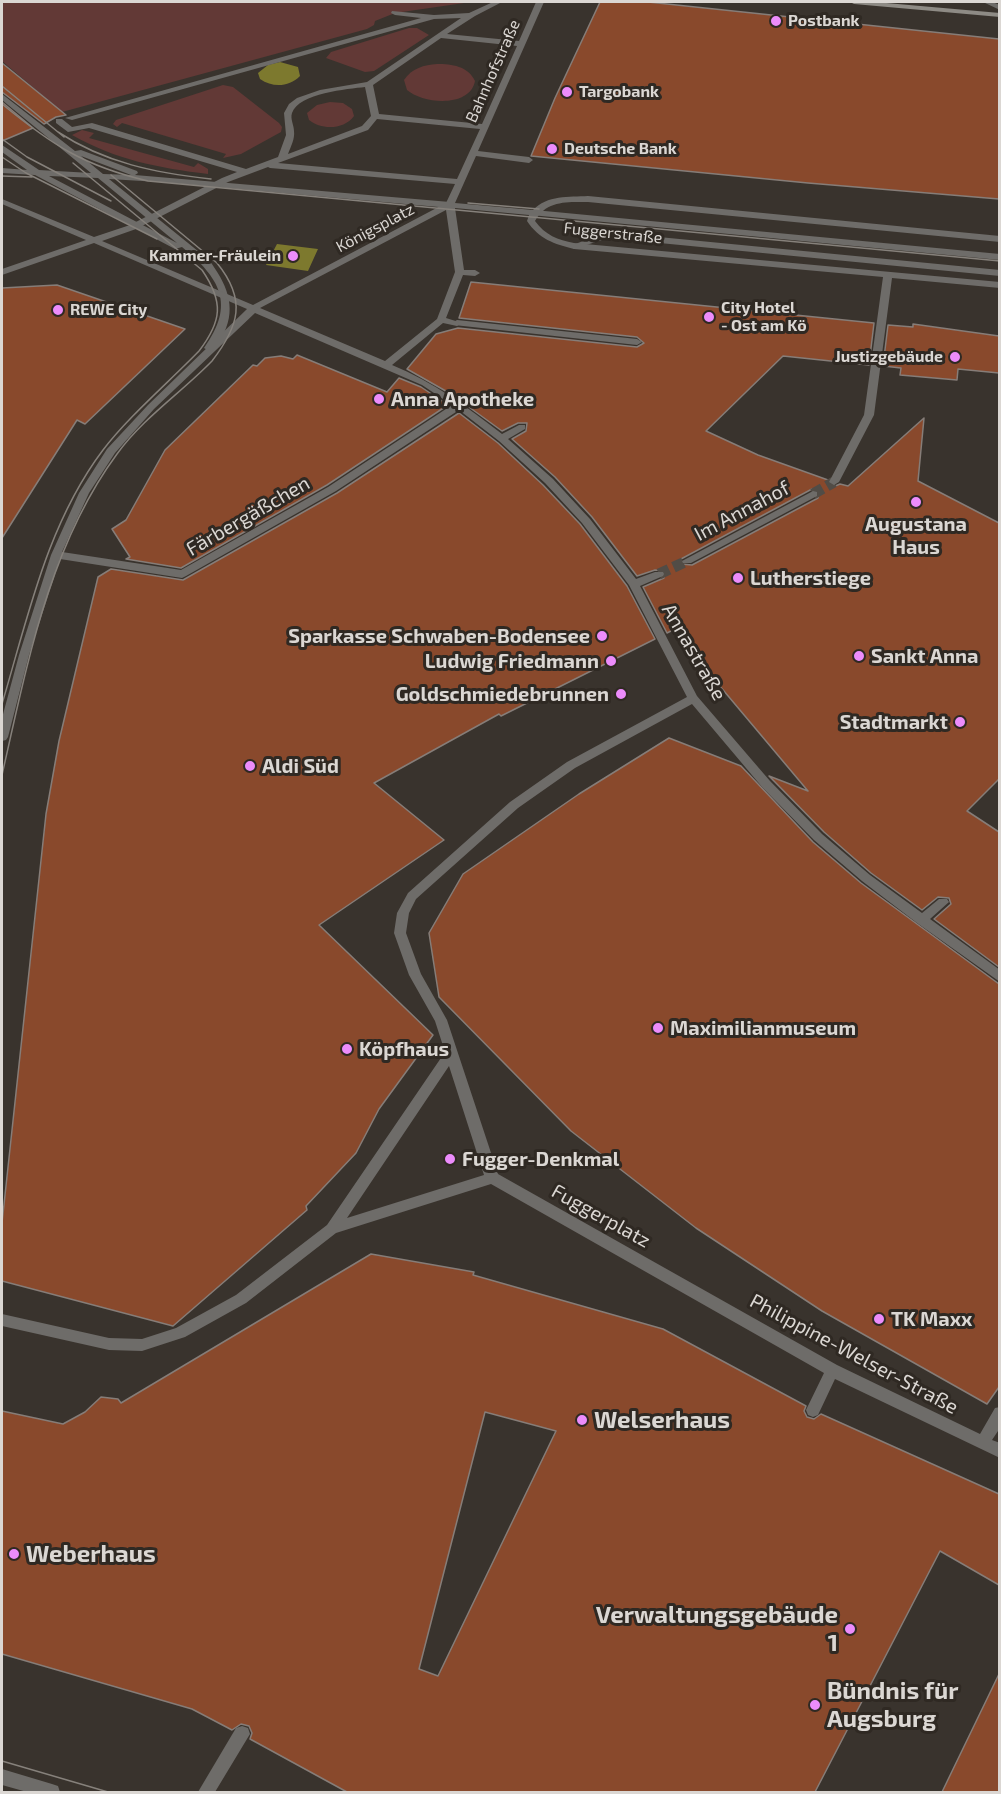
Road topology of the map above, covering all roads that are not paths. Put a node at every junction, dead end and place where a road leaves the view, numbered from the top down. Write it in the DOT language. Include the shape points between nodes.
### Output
graph roads {
  1 [pos="498,2"];
  2 [pos="540,2"];
  3 [pos="854,2"];
  4 [pos="865,2"];
  5 [pos="987,2"];
  6 [pos="891,3"];
  7 [pos="999,8"];
  8 [pos="395,13"];
  9 [pos="472,14"];
  10 [pos="999,15"];
  11 [pos="434,17"];
  12 [pos="441,36"];
  13 [pos="521,44"];
  14 [pos="369,84"];
  15 [pos="2,96"];
  16 [pos="375,116"];
  17 [pos="69,118"];
  18 [pos="60,121"];
  19 [pos="484,127"];
  20 [pos="56,141"];
  21 [pos="2,147"];
  22 [pos="473,153"];
  23 [pos="282,159"];
  24 [pos="529,160"];
  25 [pos="265,165"];
  26 [pos="2,172"];
  27 [pos="245,172"];
  28 [pos="37,173"];
  29 [pos="100,176"];
  30 [pos="159,179"];
  31 [pos="460,182"];
  32 [pos="217,184"];
  33 [pos="75,191"];
  34 [pos="4,201"];
  35 [pos="450,205"];
  36 [pos="534,213"];
  37 [pos="152,219"];
  38 [pos="138,224"];
  39 [pos="999,239"];
  40 [pos="98,241"];
  41 [pos="574,246"];
  42 [pos="999,257"];
  43 [pos="206,262"];
  44 [pos="2,272"];
  45 [pos="460,272"];
  46 [pos="474,273"];
  47 [pos="999,273"];
  48 [pos="888,274"];
  49 [pos="999,285"];
  50 [pos="226,296"];
  51 [pos="254,308"];
  52 [pos="441,321"];
  53 [pos="637,342"];
  54 [pos="386,365"];
  55 [pos="190,369"];
  56 [pos="459,405"];
  57 [pos="522,427"];
  58 [pos="502,439"];
  59 [pos="834,482"];
  60 [pos="813,494"];
  61 [pos="56,555"];
  62 [pos="687,561"];
  63 [pos="660,574"];
  64 [pos="634,584"];
  65 [pos="693,698"];
  66 [pos="2,737"];
  67 [pos="943,902"];
  68 [pos="921,920"];
  69 [pos="999,977"];
  70 [pos="450,1055"];
  71 [pos="492,1178"];
  72 [pos="332,1229"];
  73 [pos="691,1288"];
  74 [pos="2,1320"];
  75 [pos="832,1370"];
  76 [pos="813,1410"];
  77 [pos="999,1413"];
  78 [pos="983,1443"];
  79 [pos="999,1451"];
  80 [pos="242,1734"];
  81 [pos="2,1777"];
  82 [pos="52,1792"];
  83 [pos="206,1792"];
  1 -- 9 [label="street"];
  2 -- 13 [label="street, Bahnhofstraße"];
  3 -- 4 [label="main road"];
  4 -- 6 [label="main road"];
  5 -- 7 [label="street"];
  6 -- 10 [label="main road"];
  8 -- 11 [label="street"];
  9 -- 11 [label="street"];
  9 -- 12 [label="street"];
  11 -- 17 [label="street" via="286,53"];
  12 -- 13 [label="street"];
  12 -- 14 [label="street"];
  13 -- 19 [label="street, Bahnhofstraße"];
  14 -- 16 [label="street"];
  14 -- 23 [label="street" via="331,89 289,109 290,136"];
  15 -- 20 [label="street"];
  16 -- 19 [label="street"];
  16 -- 23 [label="street" via="365,128"];
  18 -- 27 [label="street" via="71,130 89,126"];
  19 -- 22 [label="street, Bahnhofstraße"];
  20 -- 29 [label="street"];
  20 -- 30 [label="street" via="112,167"];
  21 -- 28 [label="street"];
  22 -- 24 [label="street, Bahnhofstraße"];
  22 -- 31 [label="street, Bahnhofstraße"];
  23 -- 25 [label="street"];
  25 -- 27 [label="street"];
  25 -- 31 [label="street"];
  26 -- 28 [label="street"];
  26 -- 33 [label="street"];
  27 -- 32 [label="street"];
  28 -- 29 [label="street"];
  28 -- 33 [label="street"];
  29 -- 30 [label="street"];
  29 -- 37 [label="street"];
  30 -- 32 [label="street"];
  31 -- 35 [label="street, Bahnhofstraße"];
  32 -- 35 [label="street"];
  32 -- 37 [label="street"];
  33 -- 38 [label="street"];
  34 -- 40 [label="street"];
  35 -- 36 [label="street"];
  35 -- 45 [label="street"];
  35 -- 51 [label="street, Königsplatz"];
  36 -- 39 [label="street, Fuggerstraße" via="550,201 588,199"];
  36 -- 41 [label="street, Fuggerstraße" via="531,221 542,235"];
  36 -- 42 [label="street"];
  37 -- 38 [label="street"];
  37 -- 43 [label="street"];
  38 -- 40 [label="street"];
  38 -- 43 [label="street"];
  40 -- 44 [label="street"];
  40 -- 50 [label="street"];
  41 -- 47 [label="street" via="608,235"];
  41 -- 48 [label="street, Fuggerstraße"];
  43 -- 50 [label="street"];
  45 -- 46 [label="street"];
  45 -- 52 [label="street"];
  48 -- 49 [label="street, Fuggerstraße"];
  48 -- 59 [label="street" via="869,415"];
  50 -- 51 [label="street"];
  50 -- 55 [label="street" via="227,317 219,336"];
  51 -- 54 [label="street"];
  51 -- 55 [label="street, Königsplatz"];
  52 -- 53 [label="street"];
  52 -- 54 [label="street"];
  54 -- 56 [label="street, Annastraße"];
  55 -- 61 [label="street" via="111,451 84,493"];
  56 -- 58 [label="street, Annastraße"];
  56 -- 61 [label="street, Färbergäßchen" via="332,489 182,574"];
  57 -- 58 [label="street"];
  58 -- 64 [label="street, Annastraße" via="579,513"];
  60 -- 62 [label="street, Im Annahof"];
  61 -- 66 [label="street"];
  63 -- 64 [label="street"];
  64 -- 65 [label="street, Annastraße"];
  65 -- 68 [label="street, Annastraße" via="766,784 818,837"];
  65 -- 70 [label="street" via="571,765 514,805 412,896 403,913 400,933 415,975 441,1020"];
  67 -- 68 [label="street"];
  68 -- 69 [label="street, Annastraße"];
  70 -- 71 [label="street"];
  70 -- 72 [label="street"];
  71 -- 72 [label="street"];
  71 -- 73 [label="street, Fuggerplatz"];
  72 -- 74 [label="street" via="241,1299 180,1334 142,1345 109,1344"];
  73 -- 75 [label="street, Philippine-Welser-Straße"];
  75 -- 76 [label="street"];
  75 -- 78 [label="street, Philippine-Welser-Straße"];
  77 -- 78 [label="street"];
  78 -- 79 [label="street, Philippine-Welser-Straße"];
  80 -- 83 [label="street"];
  81 -- 82 [label="street"];
}
